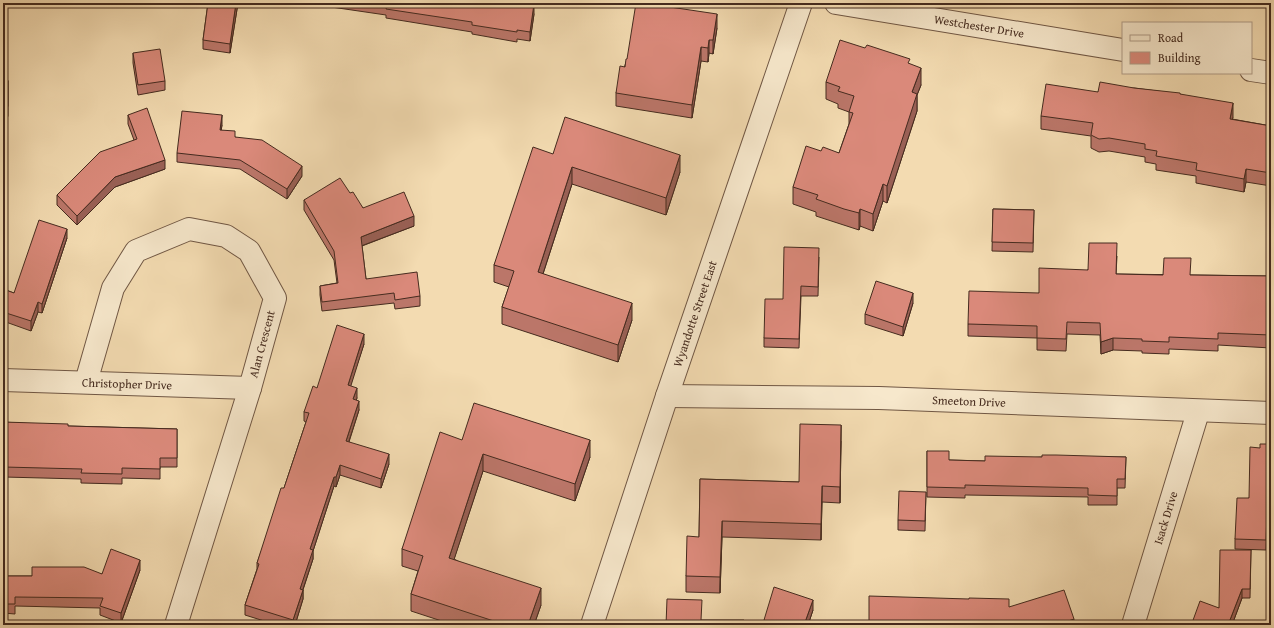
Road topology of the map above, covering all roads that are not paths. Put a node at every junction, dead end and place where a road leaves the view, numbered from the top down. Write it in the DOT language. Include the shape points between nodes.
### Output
graph roads {
  1 [pos="801,3"];
  2 [pos="836,3"];
  3 [pos="1122,50"];
  4 [pos="1252,70"];
  5 [pos="1271,73"];
  6 [pos="3,380"];
  7 [pos="86,382"];
  8 [pos="250,388"];
  9 [pos="667,396"];
  10 [pos="1198,412"];
  11 [pos="1271,413"];
  12 [pos="176,625"];
  13 [pos="592,625"];
  14 [pos="1133,625"];
  1 -- 9 [label="street, Wyandotte Street East"];
  2 -- 3 [label="street, Westchester Drive"];
  4 -- 5 [label="street"];
  6 -- 7 [label="street, Christopher Drive"];
  7 -- 8 [label="street, Christopher Drive"];
  7 -- 8 [label="street, Alan Crescent" via="113,288 136,250 189,229 226,236 249,251 275,298"];
  8 -- 12 [label="street, Alan Crescent"];
  9 -- 10 [label="street, Smeeton Drive" via="879,398"];
  9 -- 13 [label="street, Wyandotte Street East"];
  10 -- 11 [label="street, Smeeton Drive"];
  10 -- 14 [label="street, Isack Drive"];
}
